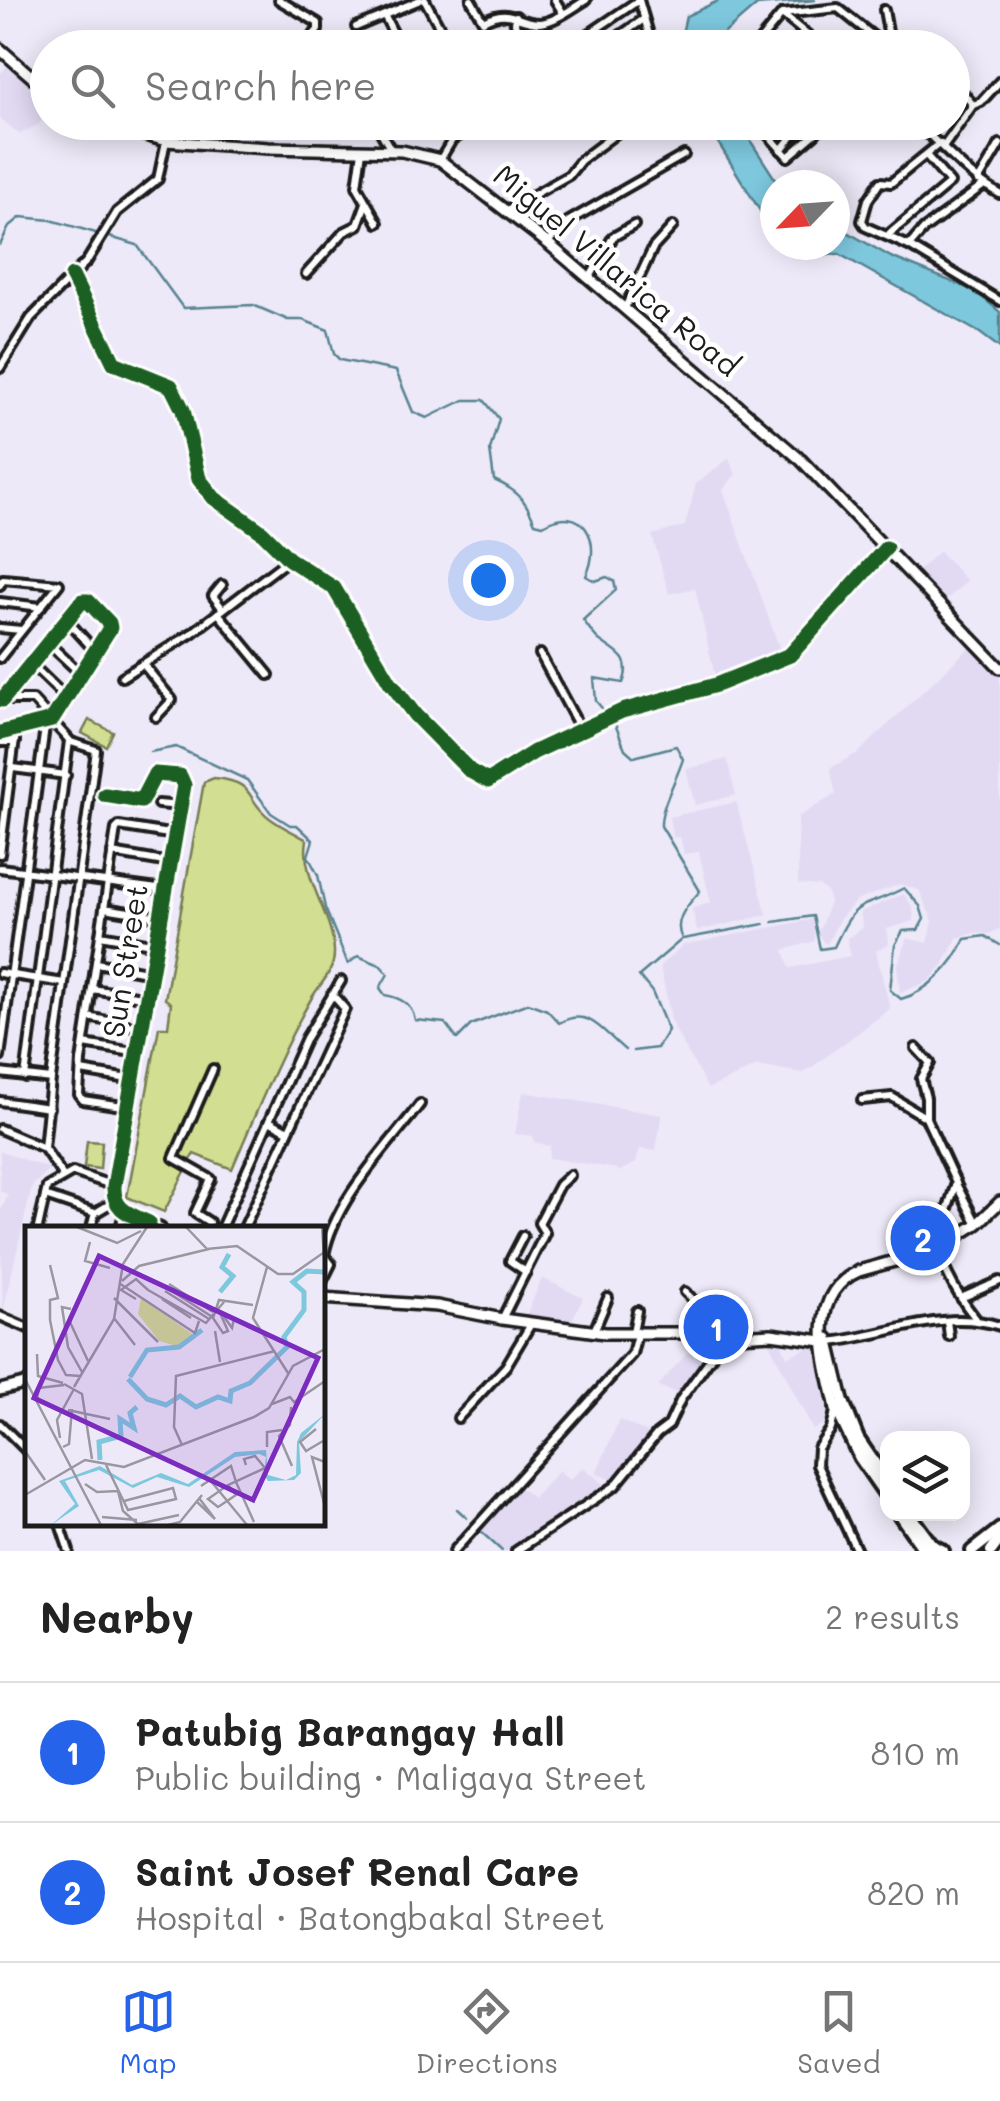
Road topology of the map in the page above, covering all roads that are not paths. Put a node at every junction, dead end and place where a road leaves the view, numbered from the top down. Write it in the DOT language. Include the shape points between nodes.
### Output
graph roads {
  1 [pos="279,0"];
  2 [pos="423,0"];
  3 [pos="472,0"];
  4 [pos="555,0"];
  5 [pos="586,0"];
  6 [pos="884,10"];
  7 [pos="564,13"];
  8 [pos="782,14"];
  9 [pos="516,16"];
  10 [pos="385,17"];
  11 [pos="644,18"];
  12 [pos="356,27"];
  13 [pos="318,30"];
  14 [pos="392,30"];
  15 [pos="440,30"];
  16 [pos="517,30"];
  17 [pos="594,30"];
  18 [pos="627,30"];
  19 [pos="648,30"];
  20 [pos="769,30"];
  21 [pos="801,30"];
  22 [pos="865,30"];
  23 [pos="889,30"];
  24 [pos="0,49"];
  25 [pos="30,75"];
  26 [pos="1000,80"];
  27 [pos="970,101"];
  28 [pos="973,105"];
  29 [pos="970,109"];
  30 [pos="163,140"];
  31 [pos="385,140"];
  32 [pos="452,140"];
  33 [pos="607,140"];
  34 [pos="773,140"];
  35 [pos="789,140"];
  36 [pos="808,140"];
  37 [pos="936,140"];
  38 [pos="946,140"];
  39 [pos="166,141"];
  40 [pos="1000,144"];
  41 [pos="942,145"];
  42 [pos="362,149"];
  43 [pos="390,150"];
  44 [pos="781,150"];
  45 [pos="684,155"];
  46 [pos="926,155"];
  47 [pos="440,160"];
  48 [pos="981,183"];
  49 [pos="1000,194"];
  50 [pos="366,202"];
  51 [pos="507,210"];
  52 [pos="378,223"];
  53 [pos="634,224"];
  54 [pos="673,226"];
  55 [pos="888,234"];
  56 [pos="547,243"];
  57 [pos="909,246"];
  58 [pos="306,274"];
  59 [pos="72,276"];
  60 [pos="588,279"];
  61 [pos="1000,300"];
  62 [pos="624,310"];
  63 [pos="3,353"];
  64 [pos="0,368"];
  65 [pos="886,548"];
  66 [pos="289,559"];
  67 [pos="66,578"];
  68 [pos="59,584"];
  69 [pos="0,585"];
  70 [pos="222,586"];
  71 [pos="0,602"];
  72 [pos="42,608"];
  73 [pos="220,611"];
  74 [pos="66,619"];
  75 [pos="0,628"];
  76 [pos="22,630"];
  77 [pos="48,642"];
  78 [pos="95,651"];
  79 [pos="2,653"];
  80 [pos="540,654"];
  81 [pos="31,664"];
  82 [pos="143,664"];
  83 [pos="1000,668"];
  84 [pos="81,674"];
  85 [pos="269,676"];
  86 [pos="122,677"];
  87 [pos="66,698"];
  88 [pos="1,700"];
  89 [pos="156,717"];
  90 [pos="49,720"];
  91 [pos="16,731"];
  92 [pos="0,732"];
  93 [pos="582,732"];
  94 [pos="69,740"];
  95 [pos="0,742"];
  96 [pos="15,742"];
  97 [pos="14,768"];
  98 [pos="40,770"];
  99 [pos="66,775"];
  100 [pos="105,795"];
  101 [pos="158,804"];
  102 [pos="180,806"];
  103 [pos="1,831"];
  104 [pos="175,835"];
  105 [pos="0,854"];
  106 [pos="112,854"];
  107 [pos="170,863"];
  108 [pos="0,868"];
  109 [pos="26,872"];
  110 [pos="53,876"];
  111 [pos="80,878"];
  112 [pos="108,880"];
  113 [pos="165,890"];
  114 [pos="104,908"];
  115 [pos="160,917"];
  116 [pos="100,935"];
  117 [pos="156,944"];
  118 [pos="96,963"];
  119 [pos="152,972"];
  120 [pos="0,973"];
  121 [pos="11,974"];
  122 [pos="36,978"];
  123 [pos="340,981"];
  124 [pos="64,984"];
  125 [pos="92,989"];
  126 [pos="332,994"];
  127 [pos="148,998"];
  128 [pos="88,1017"];
  129 [pos="143,1028"];
  130 [pos="84,1044"];
  131 [pos="916,1048"];
  132 [pos="139,1052"];
  133 [pos="0,1056"];
  134 [pos="213,1069"];
  135 [pos="80,1071"];
  136 [pos="0,1072"];
  137 [pos="25,1077"];
  138 [pos="50,1079"];
  139 [pos="134,1080"];
  140 [pos="862,1100"];
  141 [pos="0,1101"];
  142 [pos="420,1104"];
  143 [pos="129,1107"];
  144 [pos="49,1108"];
  145 [pos="926,1118"];
  146 [pos="268,1122"];
  147 [pos="0,1129"];
  148 [pos="288,1131"];
  149 [pos="44,1148"];
  150 [pos="63,1176"];
  151 [pos="570,1176"];
  152 [pos="956,1183"];
  153 [pos="114,1186"];
  154 [pos="46,1196"];
  155 [pos="116,1201"];
  156 [pos="1000,1202"];
  157 [pos="95,1212"];
  158 [pos="124,1213"];
  159 [pos="977,1224"];
  160 [pos="38,1226"];
  161 [pos="92,1226"];
  162 [pos="121,1226"];
  163 [pos="148,1226"];
  164 [pos="208,1226"];
  165 [pos="223,1226"];
  166 [pos="245,1226"];
  167 [pos="523,1236"];
  168 [pos="325,1250"];
  169 [pos="937,1250"];
  170 [pos="526,1272"];
  171 [pos="1000,1281"];
  172 [pos="684,1292"];
  173 [pos="325,1298"];
  174 [pos="608,1298"];
  175 [pos="960,1298"];
  176 [pos="637,1311"];
  177 [pos="0,1316"];
  178 [pos="976,1318"];
  179 [pos="502,1319"];
  180 [pos="947,1322"];
  181 [pos="532,1324"];
  182 [pos="1000,1326"];
  183 [pos="25,1327"];
  184 [pos="594,1331"];
  185 [pos="635,1334"];
  186 [pos="949,1336"];
  187 [pos="727,1337"];
  188 [pos="826,1341"];
  189 [pos="25,1385"];
  190 [pos="0,1390"];
  191 [pos="840,1406"];
  192 [pos="458,1418"];
  193 [pos="0,1424"];
  194 [pos="25,1449"];
  195 [pos="880,1471"];
  196 [pos="880,1488"];
  197 [pos="903,1521"];
  198 [pos="914,1521"];
  199 [pos="61,1526"];
  200 [pos="1000,1530"];
  201 [pos="1000,1539"];
  202 [pos="68,1551"];
  203 [pos="454,1551"];
  204 [pos="516,1551"];
  205 [pos="857,1551"];
  206 [pos="925,1551"];
  207 [pos="943,1551"];
  208 [pos="972,1551"];
  209 [pos="991,1551"];
  1 -- 13 [label="street"];
  2 -- 10 [label="street"];
  2 -- 15 [label="street"];
  3 -- 9 [label="street" via="483,21 502,13"];
  4 -- 7 [label="street"];
  5 -- 7 [label="street"];
  6 -- 23 [label="street"];
  7 -- 9 [label="street" via="538,23"];
  8 -- 20 [label="street"];
  8 -- 21 [label="street"];
  8 -- 22 [label="street" via="838,8"];
  9 -- 16 [label="street"];
  10 -- 12 [label="street"];
  10 -- 14 [label="street"];
  11 -- 17 [label="street" via="638,0"];
  11 -- 18 [label="street"];
  11 -- 19 [label="street"];
  24 -- 25 [label="main road"];
  26 -- 28 [label="street"];
  27 -- 28 [label="street"];
  28 -- 29 [label="street"];
  30 -- 39 [label="main road, Miguel Villarica Road"];
  31 -- 43 [label="street"];
  32 -- 47 [label="street"];
  33 -- 51 [label="street" via="570,175"];
  34 -- 44 [label="street"];
  35 -- 44 [label="street"];
  36 -- 44 [label="street" via="790,157"];
  37 -- 41 [label="street"];
  38 -- 41 [label="street"];
  39 -- 42 [label="main road, Miguel Villarica Road"];
  39 -- 59 [label="street" via="158,178 117,212"];
  40 -- 48 [label="street"];
  41 -- 46 [label="street"];
  41 -- 48 [label="street"];
  42 -- 43 [label="main road, Miguel Villarica Road"];
  42 -- 50 [label="street" via="357,186"];
  43 -- 47 [label="main road, Miguel Villarica Road"];
  45 -- 56 [label="street" via="569,221"];
  46 -- 55 [label="street" via="950,183"];
  46 -- 55 [label="street" via="890,183 880,182 868,200 862,221"];
  47 -- 51 [label="main road, Miguel Villarica Road"];
  48 -- 49 [label="street"];
  48 -- 57 [label="street"];
  50 -- 52 [label="street"];
  50 -- 58 [label="street" via="358,225"];
  51 -- 56 [label="main road, Miguel Villarica Road"];
  53 -- 60 [label="street" via="613,237"];
  54 -- 62 [label="street" via="652,248"];
  55 -- 57 [label="street"];
  56 -- 60 [label="main road, Miguel Villarica Road"];
  57 -- 61 [label="street"];
  59 -- 63 [label="street"];
  59 -- 66 [label="street" via="109,358 162,380 178,398 199,479"];
  60 -- 62 [label="main road, Miguel Villarica Road"];
  62 -- 65 [label="main road, Miguel Villarica Road" via="802,460"];
  63 -- 64 [label="street"];
  65 -- 83 [label="main road, Miguel Villarica Road"];
  65 -- 93 [label="street" via="790,655 716,686 622,711"];
  66 -- 73 [label="street"];
  66 -- 93 [label="street" via="334,588 415,714 488,782"];
  67 -- 68 [label="street"];
  68 -- 69 [label="street" via="3,578"];
  68 -- 72 [label="street"];
  70 -- 73 [label="street" via="213,596"];
  71 -- 72 [label="street"];
  72 -- 76 [label="street"];
  73 -- 82 [label="street"];
  73 -- 85 [label="street"];
  74 -- 77 [label="street"];
  74 -- 78 [label="street"];
  74 -- 78 [label="street" via="86,600 109,623"];
  75 -- 76 [label="street"];
  76 -- 79 [label="street"];
  77 -- 81 [label="street"];
  77 -- 84 [label="street"];
  78 -- 84 [label="street"];
  80 -- 93 [label="street"];
  81 -- 87 [label="street"];
  81 -- 88 [label="street"];
  82 -- 86 [label="street"];
  82 -- 89 [label="street" via="172,700"];
  84 -- 87 [label="street"];
  87 -- 90 [label="street"];
  88 -- 90 [label="street" via="33,700"];
  90 -- 91 [label="street"];
  90 -- 94 [label="street"];
  90 -- 98 [label="street"];
  91 -- 92 [label="street"];
  91 -- 96 [label="street"];
  94 -- 99 [label="street"];
  94 -- 111 [label="street" via="96,750"];
  95 -- 96 [label="street"];
  96 -- 97 [label="street"];
  97 -- 98 [label="street"];
  97 -- 103 [label="street"];
  98 -- 99 [label="street"];
  98 -- 109 [label="street"];
  99 -- 110 [label="street"];
  100 -- 102 [label="street" via="141,800 154,774 180,776"];
  101 -- 102 [label="street"];
  102 -- 104 [label="street, Sun Street"];
  103 -- 105 [label="street"];
  104 -- 106 [label="street" via="119,826"];
  104 -- 107 [label="street, Sun Street"];
  106 -- 107 [label="street"];
  106 -- 112 [label="street"];
  107 -- 113 [label="street, Sun Street"];
  108 -- 109 [label="street"];
  109 -- 110 [label="street"];
  109 -- 121 [label="street"];
  110 -- 111 [label="street"];
  110 -- 122 [label="street"];
  111 -- 112 [label="street"];
  111 -- 124 [label="street"];
  112 -- 113 [label="street"];
  112 -- 114 [label="street"];
  113 -- 115 [label="street, Sun Street"];
  114 -- 115 [label="street"];
  114 -- 116 [label="street"];
  115 -- 117 [label="street, Sun Street"];
  116 -- 117 [label="street"];
  116 -- 118 [label="street"];
  117 -- 119 [label="street, Sun Street"];
  118 -- 119 [label="street"];
  118 -- 125 [label="street"];
  119 -- 127 [label="street, Sun Street"];
  120 -- 121 [label="street"];
  121 -- 122 [label="street"];
  121 -- 133 [label="street"];
  122 -- 124 [label="street"];
  122 -- 137 [label="street"];
  123 -- 126 [label="street"];
  124 -- 138 [label="street"];
  125 -- 127 [label="street"];
  125 -- 128 [label="street"];
  126 -- 146 [label="street"];
  126 -- 148 [label="street" via="344,1009"];
  127 -- 129 [label="street, Sun Street"];
  128 -- 129 [label="street"];
  128 -- 130 [label="street"];
  129 -- 132 [label="street, Sun Street"];
  130 -- 132 [label="street"];
  130 -- 135 [label="street"];
  131 -- 145 [label="street" via="930,1063 921,1079"];
  132 -- 139 [label="street, Sun Street"];
  134 -- 164 [label="street" via="174,1158 212,1180 196,1213"];
  135 -- 139 [label="street"];
  135 -- 143 [label="street" via="83,1100"];
  136 -- 137 [label="street"];
  137 -- 138 [label="street"];
  138 -- 144 [label="street"];
  139 -- 143 [label="street, Sun Street"];
  140 -- 145 [label="street" via="892,1097"];
  141 -- 144 [label="street"];
  142 -- 168 [label="street" via="342,1211"];
  143 -- 153 [label="street, Sun Street"];
  144 -- 149 [label="street"];
  145 -- 152 [label="street"];
  146 -- 148 [label="street"];
  146 -- 165 [label="street"];
  147 -- 149 [label="street"];
  148 -- 166 [label="street"];
  149 -- 150 [label="street"];
  150 -- 153 [label="street" via="73,1172"];
  150 -- 154 [label="street"];
  151 -- 170 [label="street" via="558,1185 540,1223 546,1232"];
  152 -- 159 [label="street"];
  152 -- 169 [label="street" via="947,1211 933,1223"];
  153 -- 155 [label="street, Sun Street"];
  154 -- 157 [label="street"];
  154 -- 160 [label="street"];
  155 -- 157 [label="street"];
  155 -- 158 [label="street, Sun Street"];
  156 -- 159 [label="main road"];
  157 -- 161 [label="street"];
  158 -- 162 [label="street"];
  158 -- 163 [label="street"];
  159 -- 169 [label="main road"];
  167 -- 170 [label="street" via="510,1261"];
  169 -- 175 [label="street"];
  169 -- 188 [label="main road" via="847,1276 826,1305"];
  170 -- 179 [label="street"];
  171 -- 175 [label="street"];
  172 -- 187 [label="street"];
  173 -- 179 [label="main road" via="422,1304"];
  174 -- 184 [label="street"];
  175 -- 178 [label="street"];
  176 -- 185 [label="street"];
  177 -- 183 [label="street"];
  178 -- 180 [label="street"];
  178 -- 182 [label="street"];
  179 -- 181 [label="main road"];
  180 -- 186 [label="street"];
  180 -- 188 [label="street"];
  181 -- 184 [label="main road"];
  181 -- 192 [label="street" via="506,1366"];
  184 -- 185 [label="main road"];
  185 -- 187 [label="main road"];
  185 -- 203 [label="street" via="632,1354"];
  187 -- 188 [label="main road"];
  187 -- 204 [label="street" via="669,1425 615,1486"];
  188 -- 191 [label="main road"];
  189 -- 190 [label="main road"];
  191 -- 195 [label="highway"];
  191 -- 196 [label="highway"];
  191 -- 205 [label="street" via="816,1465"];
  193 -- 194 [label="street"];
  197 -- 206 [label="highway"];
  198 -- 207 [label="highway"];
  199 -- 202 [label="street"];
  200 -- 208 [label="highway"];
  201 -- 209 [label="highway"];
}
